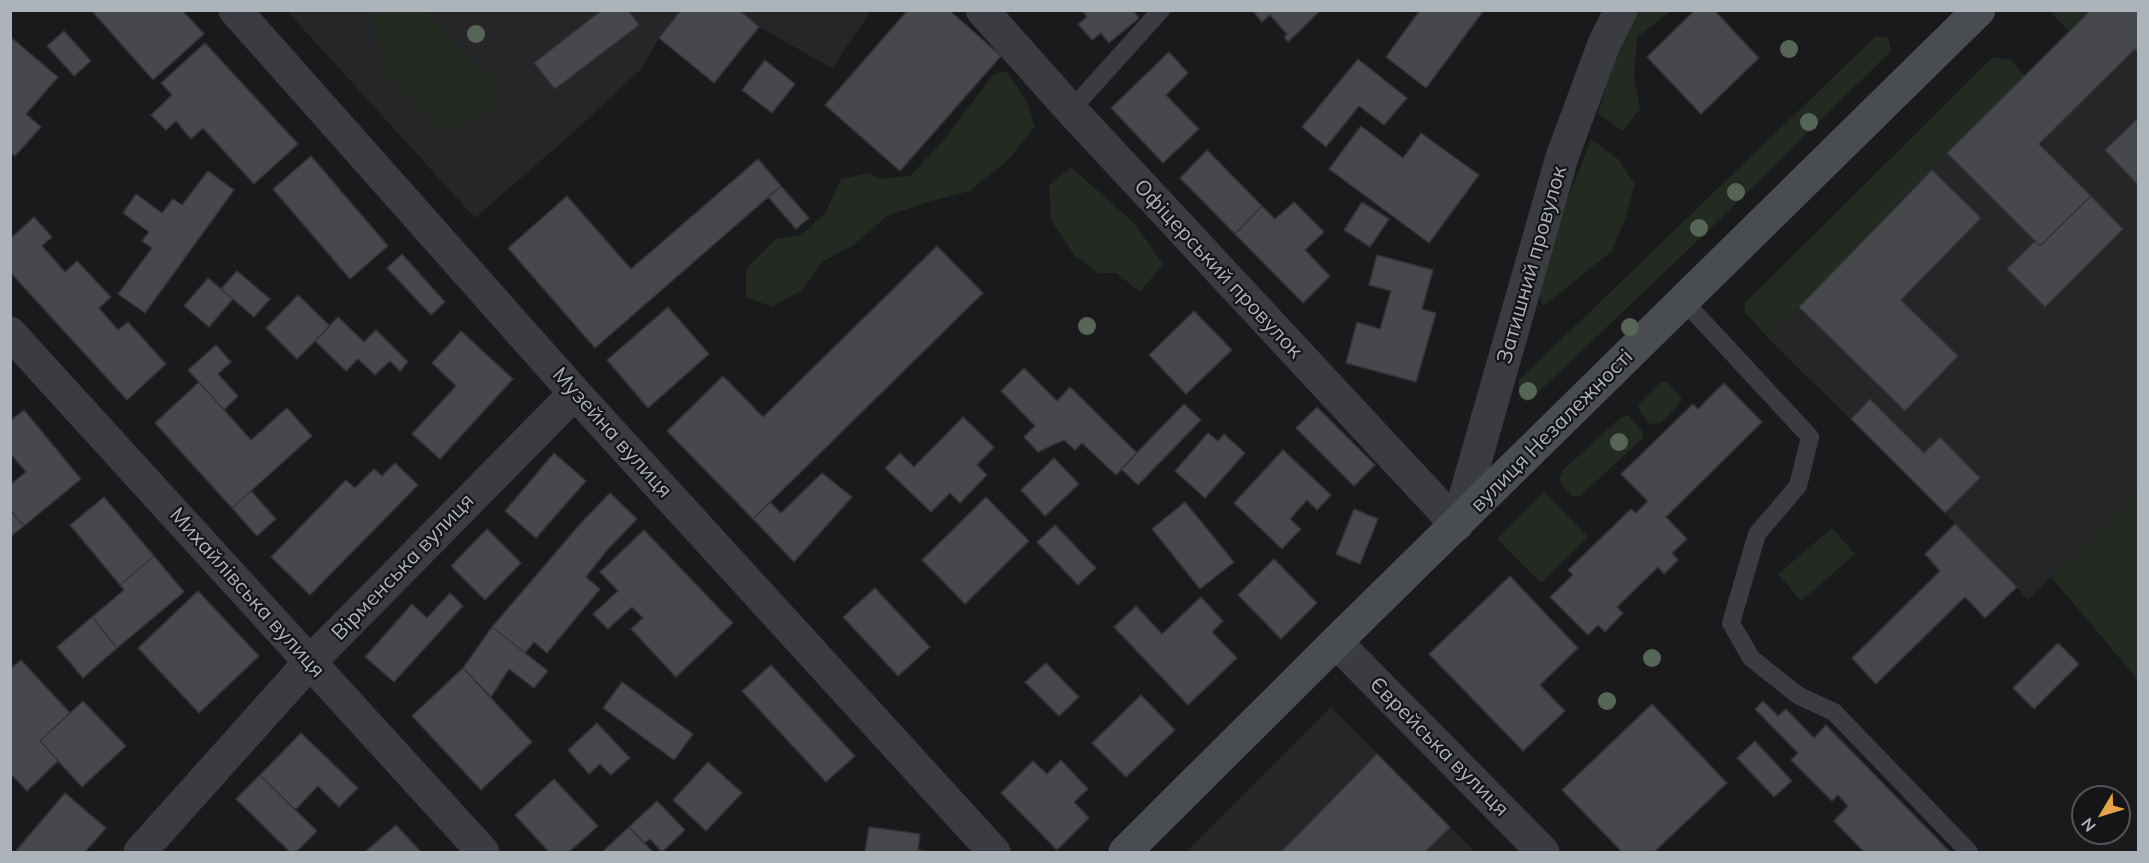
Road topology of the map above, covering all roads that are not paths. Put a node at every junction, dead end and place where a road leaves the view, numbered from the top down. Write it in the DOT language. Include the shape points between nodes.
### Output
graph roads {
  1 [pos="234,10"];
  2 [pos="982,10"];
  3 [pos="1161,10"];
  4 [pos="1620,10"];
  5 [pos="1979,10"];
  6 [pos="1071,110"];
  7 [pos="1684,302"];
  8 [pos="10,333"];
  9 [pos="574,393"];
  10 [pos="1457,525"];
  11 [pos="1336,642"];
  12 [pos="310,662"];
  13 [pos="140,852"];
  14 [pos="483,852"];
  15 [pos="994,852"];
  16 [pos="1125,852"];
  17 [pos="1543,852"];
  18 [pos="1969,852"];
  1 -- 9 [label="street, Музейна вулиця"];
  2 -- 6 [label="street, Офіцерський провулок"];
  3 -- 6 [label="lane"];
  4 -- 10 [label="street, Затишний провулок" via="1562,157"];
  5 -- 7 [label="street, вулиця Незалежності"];
  6 -- 10 [label="street, Офіцерський провулок"];
  7 -- 10 [label="street, вулиця Незалежності"];
  7 -- 18 [label="lane" via="1810,437 1798,486 1757,534 1731,623 1751,658 1799,696 1834,712"];
  8 -- 12 [label="street, Михайлівська вулиця"];
  9 -- 12 [label="street, Вірменська вулиця"];
  9 -- 15 [label="street, Музейна вулиця"];
  10 -- 11 [label="street, вулиця Незалежності"];
  11 -- 16 [label="street, вулиця Незалежності"];
  11 -- 17 [label="street, Єврейська вулиця"];
  12 -- 13 [label="street, Вірменська вулиця"];
  12 -- 14 [label="street, Михайлівська вулиця"];
}
